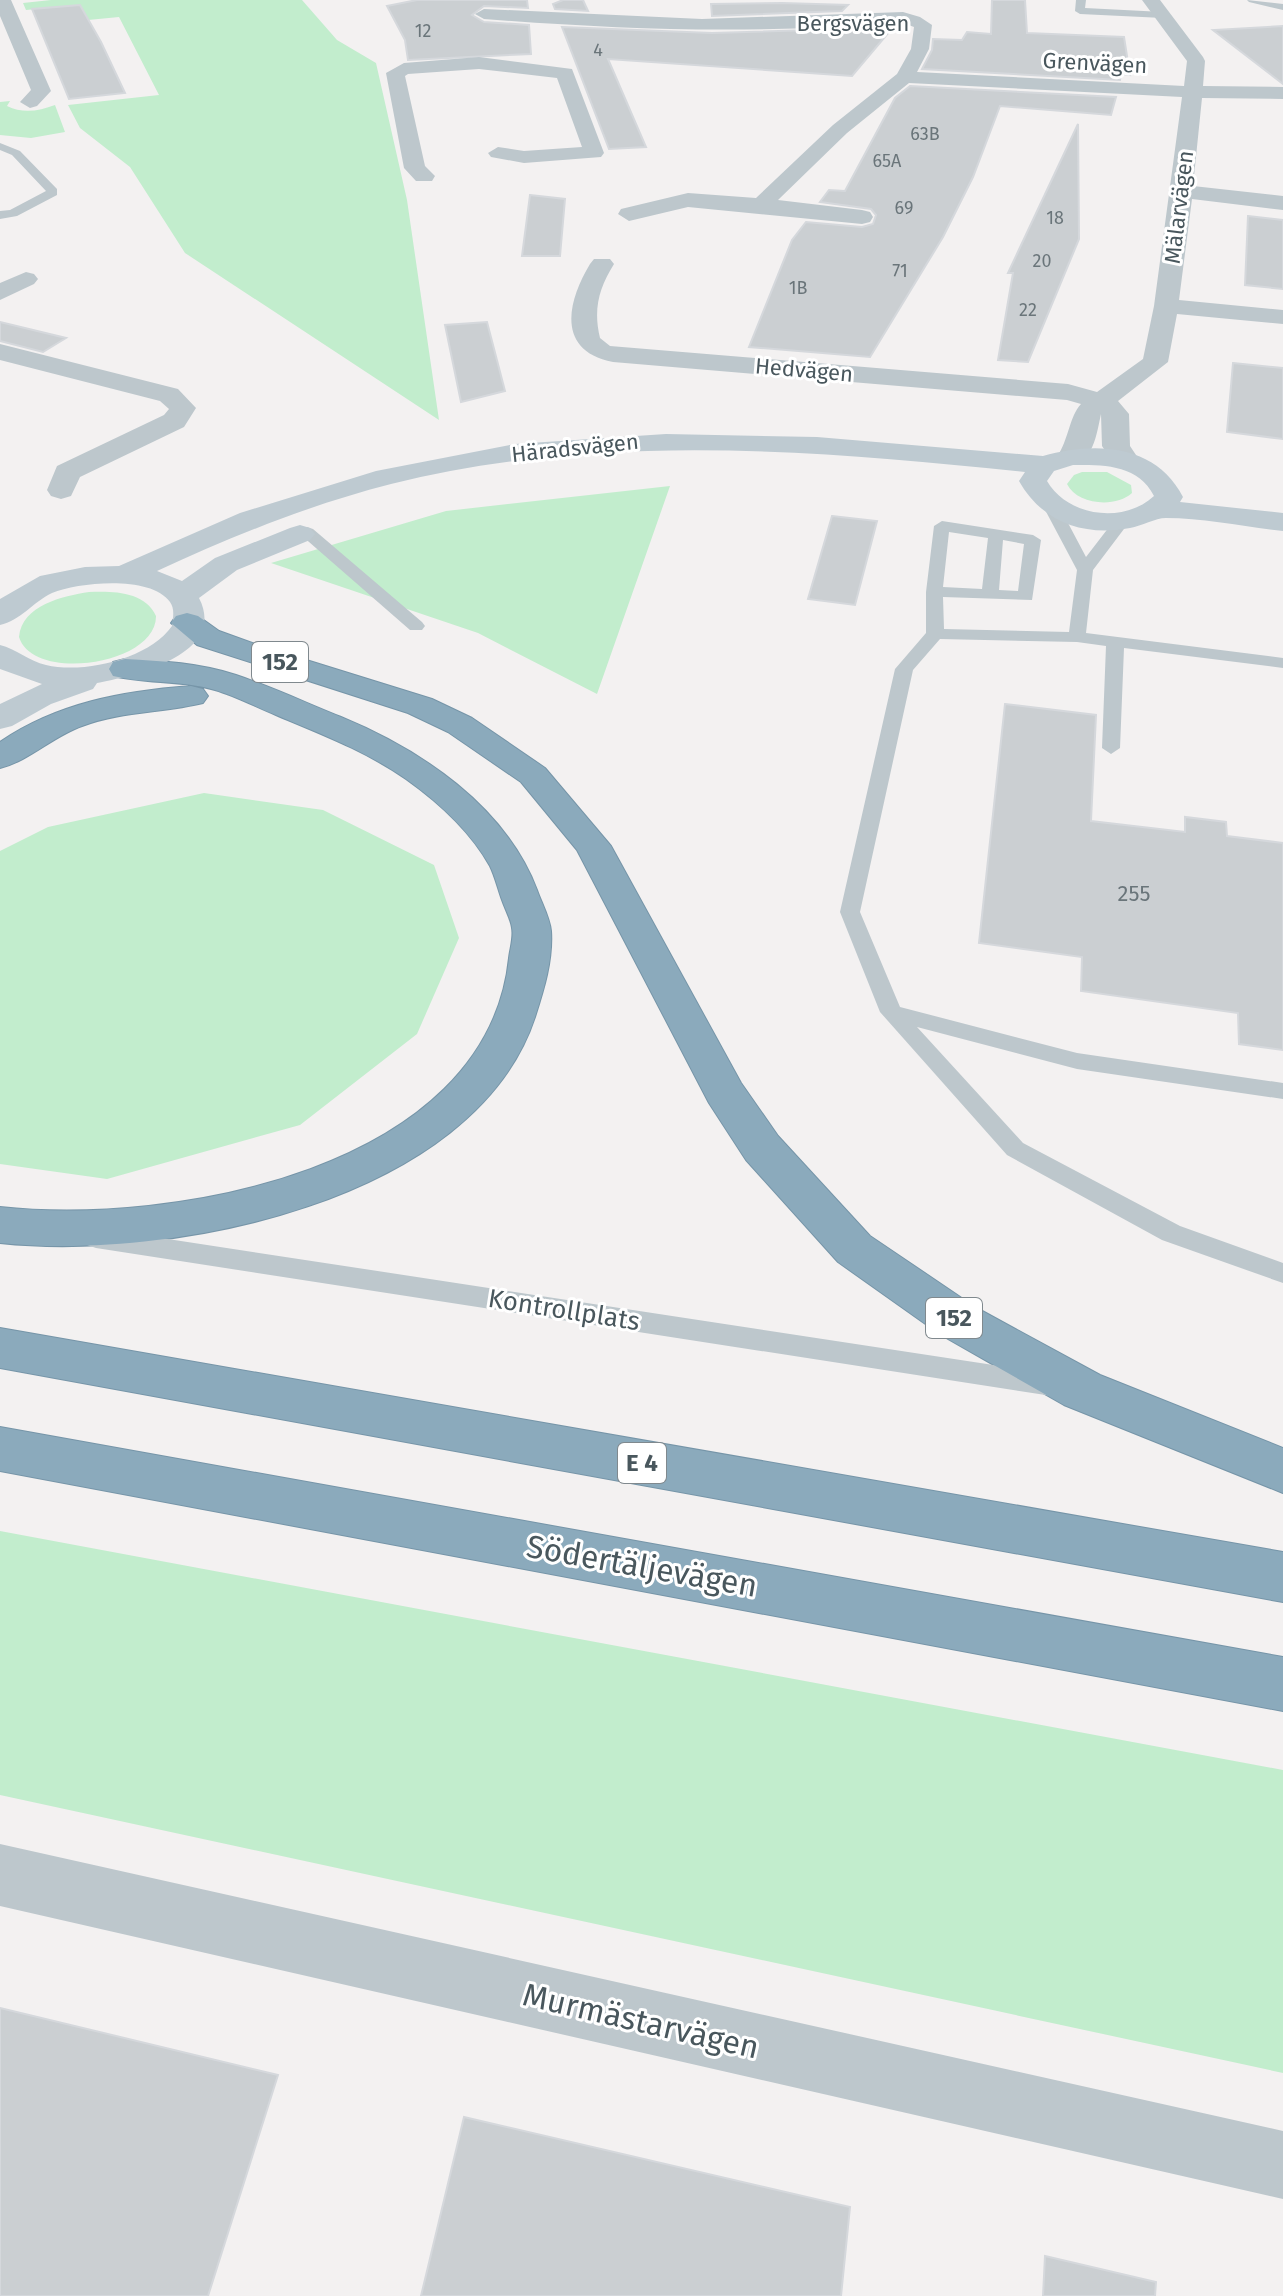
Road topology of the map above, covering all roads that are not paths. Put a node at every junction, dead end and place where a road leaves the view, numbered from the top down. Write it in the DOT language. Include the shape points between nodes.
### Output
graph roads {
  1 [pos="1081,0"];
  2 [pos="1252,0"];
  3 [pos="478,7"];
  4 [pos="1157,7"];
  5 [pos="1283,7"];
  6 [pos="3,10"];
  7 [pos="8,34"];
  8 [pos="484,50"];
  9 [pos="905,77"];
  10 [pos="1194,92"];
  11 [pos="1283,93"];
  12 [pos="30,102"];
  13 [pos="0,146"];
  14 [pos="498,153"];
  15 [pos="424,176"];
  16 [pos="1182,191"];
  17 [pos="1283,203"];
  18 [pos="761,205"];
  19 [pos="629,214"];
  20 [pos="0,215"];
  21 [pos="862,217"];
  22 [pos="602,264"];
  23 [pos="26,279"];
  24 [pos="0,293"];
  25 [pos="1166,306"];
  26 [pos="1283,317"];
  27 [pos="0,352"];
  28 [pos="1104,402"];
  29 [pos="1071,457"];
  30 [pos="1126,461"];
  31 [pos="1044,465"];
  32 [pos="526,479"];
  33 [pos="497,483"];
  34 [pos="1198,485"];
  35 [pos="469,488"];
  36 [pos="61,490"];
  37 [pos="1162,495"];
  38 [pos="1044,500"];
  39 [pos="1122,521"];
  40 [pos="1283,522"];
  41 [pos="320,528"];
  42 [pos="996,534"];
  43 [pos="1085,570"];
  44 [pos="125,574"];
  45 [pos="0,575"];
  46 [pos="51,583"];
  47 [pos="934,592"];
  48 [pos="990,594"];
  49 [pos="185,609"];
  50 [pos="0,616"];
  51 [pos="416,626"];
  52 [pos="935,634"];
  53 [pos="1077,637"];
  54 [pos="1115,642"];
  55 [pos="0,655"];
  56 [pos="1283,663"];
  57 [pos="114,672"];
  58 [pos="303,713"];
  59 [pos="0,719"];
  60 [pos="1111,748"];
  61 [pos="0,758"];
  62 [pos="891,1012"];
  63 [pos="1283,1091"];
  64 [pos="0,1225"];
  65 [pos="46,1230"];
  66 [pos="1283,1273"];
  67 [pos="0,1348"];
  68 [pos="1082,1390"];
  69 [pos="0,1449"];
  70 [pos="1283,1471"];
  71 [pos="1283,1577"];
  72 [pos="1283,1684"];
  73 [pos="0,1875"];
  74 [pos="1283,2165"];
  1 -- 4 [label="lane" via="1080,11"];
  2 -- 5 [label="lane"];
  3 -- 8 [label="street"];
  3 -- 9 [label="street, Bergsvägen" via="576,22 676,17 910,19 925,31"];
  4 -- 10 [label="street, Mälarvägen" via="1196,61"];
  6 -- 7 [label="street"];
  7 -- 12 [label="street" via="41,91"];
  8 -- 14 [label="street" via="505,69 565,73 594,153"];
  8 -- 15 [label="street" via="395,73 415,168"];
  9 -- 10 [label="street, Grenvägen"];
  9 -- 18 [label="street, Bergsvägen" via="840,129"];
  10 -- 11 [label="street, Grenvägen"];
  10 -- 16 [label="street, Mälarvägen"];
  13 -- 20 [label="lane" via="16,153 53,192"];
  16 -- 17 [label="street"];
  16 -- 25 [label="street, Mälarvägen"];
  18 -- 19 [label="street" via="688,200"];
  18 -- 21 [label="street"];
  22 -- 28 [label="street, Hedvägen" via="587,290 586,328 596,349 613,354 1025,387"];
  23 -- 24 [label="street"];
  25 -- 26 [label="street"];
  25 -- 28 [label="street, Mälarvägen" via="1155,362"];
  27 -- 36 [label="street" via="169,395 183,408 174,421 67,472"];
  28 -- 29 [label="street, Mälarvägen" via="1088,411 1081,444"];
  28 -- 30 [label="street" via="1116,414 1116,446"];
  29 -- 30 [label="main road"];
  29 -- 31 [label="main road"];
  30 -- 37 [label="main road" via="1151,471"];
  31 -- 38 [label="main road" via="1033,481"];
  31 -- 44 [label="main road, Häradsvägen" via="807,442 645,440 541,450 439,465 341,490 225,529"];
  32 -- 38 [label="main road, Häradsvägen" via="641,467 804,469 985,485"];
  33 -- 35 [label="main road, Häradsvägen"];
  34 -- 37 [label="main road"];
  37 -- 39 [label="main road" via="1146,517"];
  37 -- 40 [label="main road"];
  38 -- 39 [label="main road, Häradsvägen" via="1087,519"];
  38 -- 43 [label="lane"];
  39 -- 43 [label="lane"];
  41 -- 49 [label="main road" via="226,564"];
  41 -- 51 [label="lane" via="348,571"];
  42 -- 47 [label="lane" via="942,526"];
  42 -- 48 [label="lane"];
  42 -- 48 [label="lane" via="1033,540 1026,596"];
  43 -- 53 [label="lane"];
  44 -- 46 [label="main road"];
  44 -- 49 [label="main road" via="163,582"];
  45 -- 46 [label="main road"];
  46 -- 50 [label="main road" via="21,597"];
  47 -- 48 [label="lane"];
  47 -- 52 [label="lane"];
  49 -- 57 [label="main road" via="182,636 150,660"];
  49 -- 68 [label="highway, 152" via="208,638 420,706 460,725 533,775 593,846 724,1092 762,1148 854,1249 958,1321"];
  52 -- 53 [label="lane"];
  52 -- 62 [label="lane" via="904,669 850,912"];
  53 -- 54 [label="lane"];
  54 -- 56 [label="lane"];
  54 -- 60 [label="lane"];
  55 -- 57 [label="main road" via="25,671 59,677"];
  57 -- 58 [label="highway" via="175,672 224,682"];
  57 -- 59 [label="main road" via="42,695"];
  58 -- 61 [label="highway" via="192,695 133,700 63,719"];
  58 -- 65 [label="highway" via="362,738 419,772 470,815 508,864 532,929 527,981 506,1042 462,1099 410,1138 335,1179 246,1208 168,1222"];
  62 -- 63 [label="lane" via="1077,1061"];
  62 -- 66 [label="lane" via="1015,1149 1171,1233"];
  64 -- 65 [label="highway"];
  65 -- 68 [label="lane, Kontrollplats"];
  67 -- 71 [label="highway, E 4"];
  68 -- 70 [label="highway, 152"];
  69 -- 72 [label="highway, Södertäljevägen"];
  73 -- 74 [label="street, Murmästarvägen"];
}
